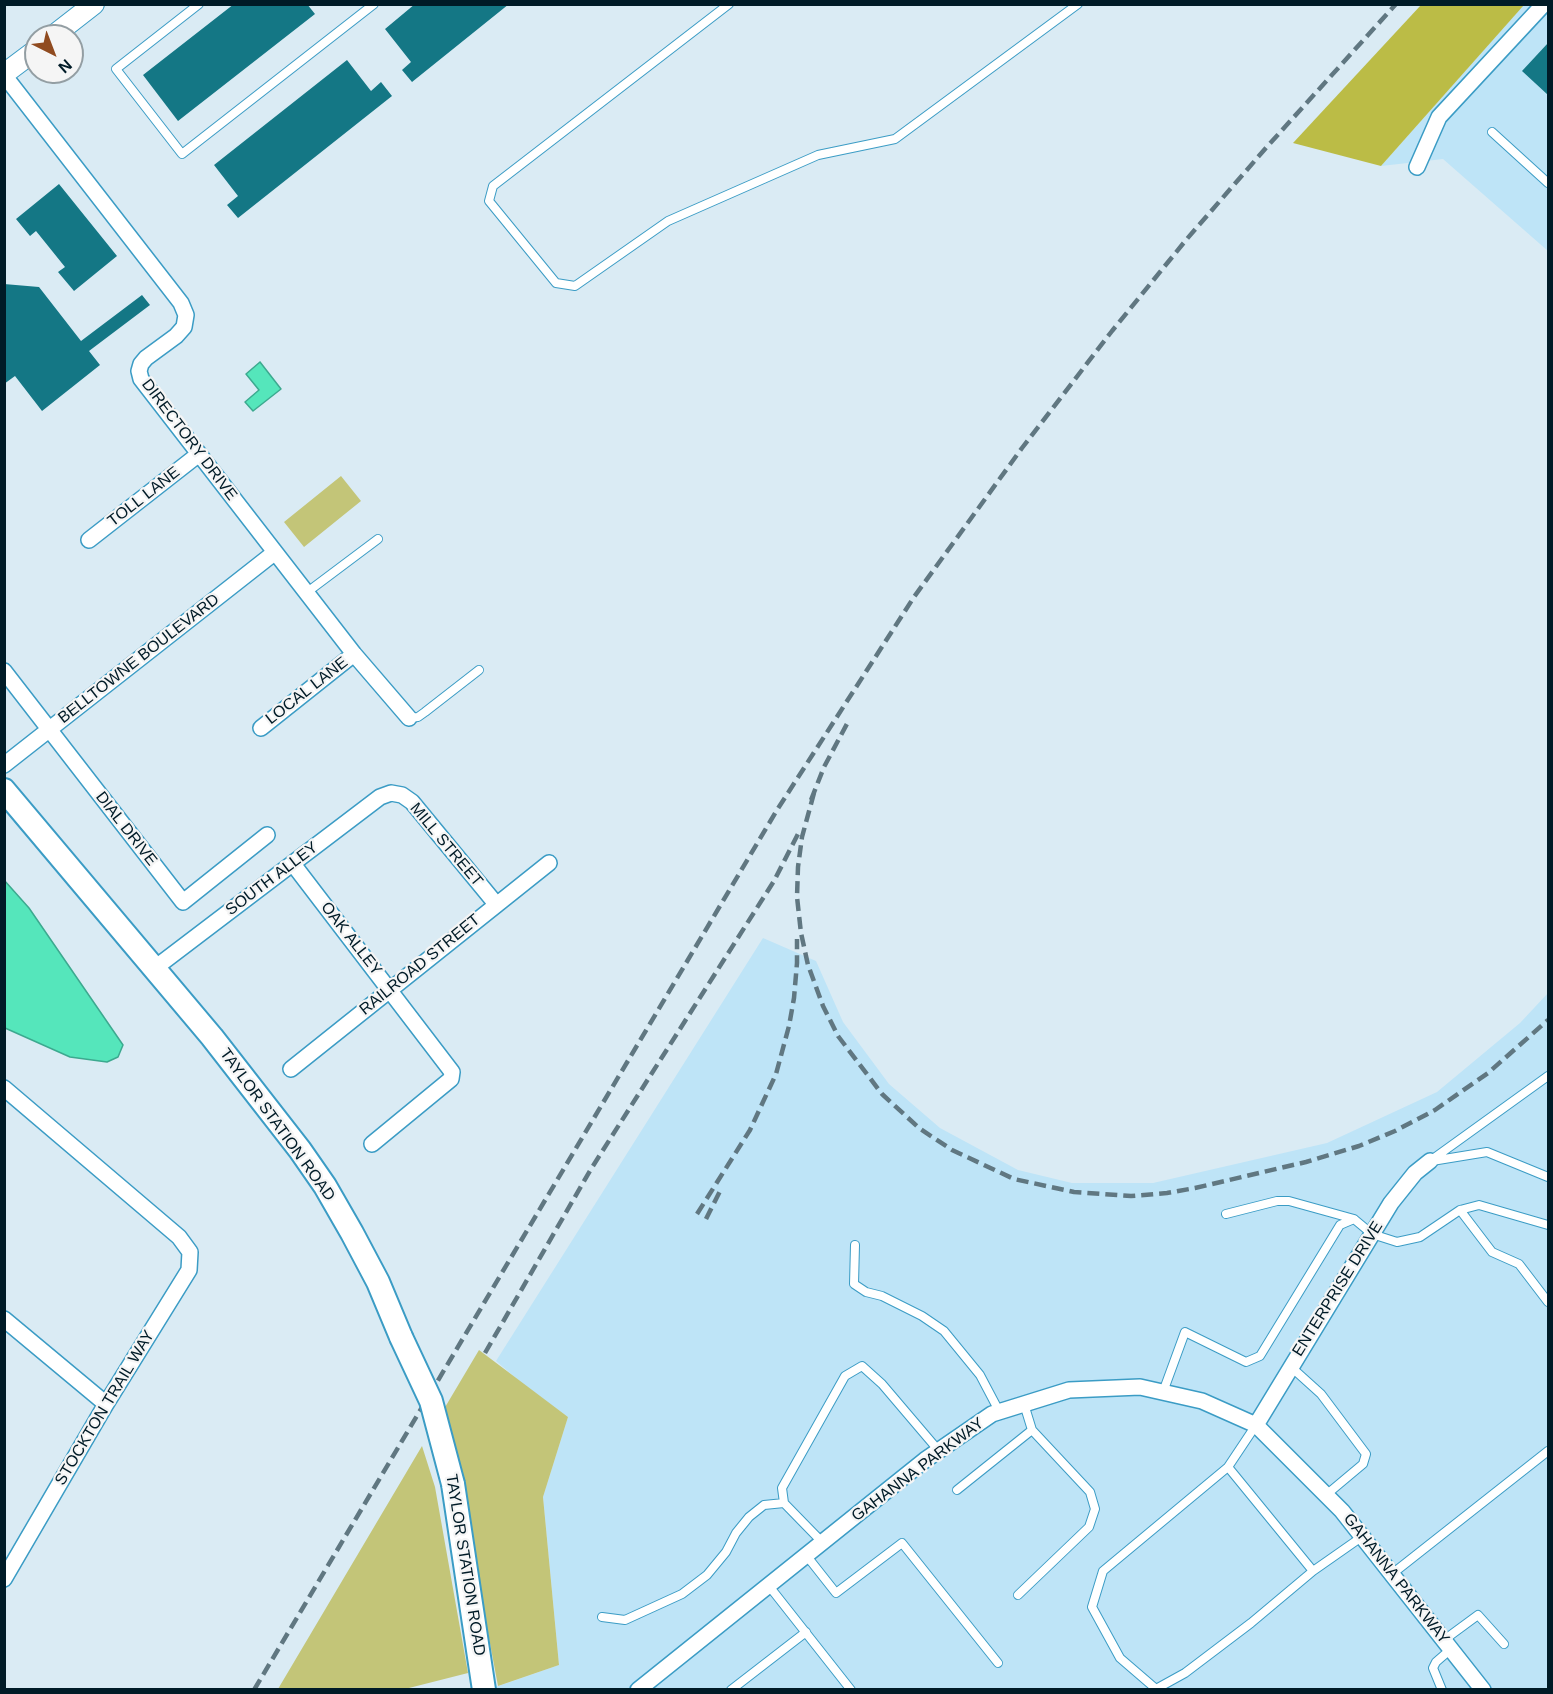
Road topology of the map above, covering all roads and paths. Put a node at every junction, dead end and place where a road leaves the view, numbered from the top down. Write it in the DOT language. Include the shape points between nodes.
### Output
graph roads {
  1 [pos="94,4"];
  2 [pos="198,4"];
  3 [pos="374,4"];
  4 [pos="729,4"];
  5 [pos="1544,4"];
  6 [pos="1075,5"];
  7 [pos="68,24"];
  8 [pos="24,59"];
  9 [pos="4,75"];
  10 [pos="1492,132"];
  11 [pos="1417,167"];
  12 [pos="1548,183"];
  13 [pos="199,454"];
  14 [pos="378,539"];
  15 [pos="89,540"];
  16 [pos="274,554"];
  17 [pos="306,593"];
  18 [pos="354,654"];
  19 [pos="479,670"];
  20 [pos="4,671"];
  21 [pos="409,718"];
  22 [pos="261,728"];
  23 [pos="49,729"];
  24 [pos="4,765"];
  25 [pos="4,790"];
  26 [pos="391,793"];
  27 [pos="267,835"];
  28 [pos="549,863"];
  29 [pos="293,864"];
  30 [pos="496,904"];
  31 [pos="155,968"];
  32 [pos="389,989"];
  33 [pos="291,1069"];
  34 [pos="1548,1076"];
  35 [pos="4,1088"];
  36 [pos="372,1144"];
  37 [pos="1430,1161"];
  38 [pos="1548,1177"];
  39 [pos="1460,1210"];
  40 [pos="1226,1214"];
  41 [pos="1354,1219"];
  42 [pos="1548,1225"];
  43 [pos="1372,1234"];
  44 [pos="855,1245"];
  45 [pos="1548,1302"];
  46 [pos="4,1318"];
  47 [pos="1290,1366"];
  48 [pos="1163,1392"];
  49 [pos="106,1404"];
  50 [pos="1024,1404"];
  51 [pos="999,1412"];
  52 [pos="1256,1425"];
  53 [pos="1032,1430"];
  54 [pos="939,1451"];
  55 [pos="1548,1451"];
  56 [pos="1228,1467"];
  57 [pos="957,1490"];
  58 [pos="1326,1495"];
  59 [pos="784,1503"];
  60 [pos="1363,1536"];
  61 [pos="823,1543"];
  62 [pos="10,1556"];
  63 [pos="806,1556"];
  64 [pos="1313,1571"];
  65 [pos="1392,1574"];
  66 [pos="4,1579"];
  67 [pos="768,1586"];
  68 [pos="1018,1595"];
  69 [pos="602,1617"];
  70 [pos="806,1632"];
  71 [pos="1504,1644"];
  72 [pos="1448,1645"];
  73 [pos="998,1663"];
  74 [pos="484,1689"];
  75 [pos="638,1689"];
  76 [pos="731,1689"];
  77 [pos="851,1689"];
  78 [pos="1442,1689"];
  79 [pos="1483,1689"];
  1 -- 7 [label="street"];
  2 -- 3 [label="lane" via="116,69 182,154"];
  4 -- 6 [label="lane" via="493,186 489,201 556,283 575,286 668,221 818,155 895,139"];
  5 -- 11 [label="street" via="1439,117"];
  8 -- 9 [label="street"];
  9 -- 13 [label="street, DIRECTORY DRIVE" via="181,303 186,315 184,327 146,358 139,371"];
  10 -- 12 [label="lane"];
  13 -- 15 [label="street, TOLL LANE"];
  13 -- 16 [label="street, DIRECTORY DRIVE"];
  14 -- 17 [label="lane"];
  16 -- 17 [label="street, DIRECTORY DRIVE"];
  16 -- 23 [label="street, BELLTOWNE BOULEVARD"];
  17 -- 18 [label="street, DIRECTORY DRIVE"];
  18 -- 21 [label="street, DIRECTORY DRIVE"];
  18 -- 22 [label="street, LOCAL LANE"];
  19 -- 21 [label="lane" via="418,717"];
  20 -- 23 [label="street, DIAL DRIVE"];
  23 -- 24 [label="street, BELLTOWNE BOULEVARD"];
  23 -- 27 [label="street, DIAL DRIVE" via="183,902"];
  25 -- 31 [label="main road, TAYLOR STATION ROAD"];
  26 -- 29 [label="street, SOUTH ALLEY" via="380,797"];
  26 -- 30 [label="street, MILL STREET" via="412,802"];
  28 -- 30 [label="street, RAILROAD STREET"];
  29 -- 31 [label="street, SOUTH ALLEY"];
  29 -- 32 [label="street, OAK ALLEY"];
  30 -- 32 [label="street, RAILROAD STREET"];
  31 -- 74 [label="main road, TAYLOR STATION ROAD, bridge" via="260,1097 325,1186 378,1282 431,1401 453,1484"];
  32 -- 33 [label="street, RAILROAD STREET"];
  32 -- 36 [label="street, OAK ALLEY" via="452,1072 451,1080"];
  34 -- 37 [label="lane"];
  35 -- 49 [label="street, STOCKTON TRAIL WAY" via="179,1237 190,1252 189,1270"];
  37 -- 38 [label="lane" via="1487,1152"];
  37 -- 43 [label="street, ENTERPRISE DRIVE" via="1414,1173 1390,1203"];
  39 -- 42 [label="lane" via="1479,1205"];
  39 -- 43 [label="lane" via="1420,1237 1397,1242"];
  39 -- 45 [label="lane" via="1492,1251 1519,1264"];
  40 -- 41 [label="lane" via="1290,1202"];
  41 -- 43 [label="lane"];
  41 -- 48 [label="lane" via="1340,1225 1260,1356 1246,1362 1185,1332"];
  43 -- 47 [label="street, ENTERPRISE DRIVE"];
  44 -- 51 [label="lane" via="855,1284 944,1331 980,1375"];
  46 -- 49 [label="street"];
  47 -- 52 [label="street, ENTERPRISE DRIVE"];
  47 -- 58 [label="lane" via="1321,1394 1366,1454 1363,1464"];
  48 -- 50 [label="street, GAHANNA PARKWAY" via="1140,1387 1069,1390"];
  48 -- 52 [label="street, GAHANNA PARKWAY" via="1202,1401"];
  49 -- 62 [label="street, STOCKTON TRAIL WAY"];
  50 -- 51 [label="street, GAHANNA PARKWAY"];
  50 -- 53 [label="lane"];
  51 -- 54 [label="street, GAHANNA PARKWAY"];
  52 -- 56 [label="lane"];
  52 -- 58 [label="street, GAHANNA PARKWAY"];
  53 -- 57 [label="lane"];
  53 -- 68 [label="lane" via="1090,1492 1095,1509 1089,1527"];
  54 -- 59 [label="lane" via="862,1366 845,1376 782,1488"];
  54 -- 61 [label="street, GAHANNA PARKWAY"];
  55 -- 65 [label="lane"];
  56 -- 64 [label="lane"];
  56 -- 64 [label="lane" via="1103,1570 1092,1607 1120,1658 1156,1689 1185,1673"];
  58 -- 60 [label="street, GAHANNA PARKWAY"];
  59 -- 61 [label="lane"];
  59 -- 69 [label="lane" via="764,1504 749,1517 707,1575 682,1594 626,1620"];
  60 -- 64 [label="lane"];
  60 -- 65 [label="street, GAHANNA PARKWAY"];
  61 -- 63 [label="street, GAHANNA PARKWAY"];
  62 -- 66 [label="street, STOCKTON TRAIL WAY"];
  63 -- 67 [label="street, GAHANNA PARKWAY"];
  63 -- 73 [label="lane" via="836,1593 902,1544"];
  65 -- 72 [label="street, GAHANNA PARKWAY"];
  67 -- 70 [label="lane"];
  67 -- 75 [label="street, GAHANNA PARKWAY"];
  70 -- 76 [label="lane"];
  70 -- 77 [label="lane"];
  71 -- 72 [label="lane" via="1478,1615"];
  72 -- 78 [label="lane" via="1433,1668"];
  72 -- 79 [label="street, GAHANNA PARKWAY"];
}
